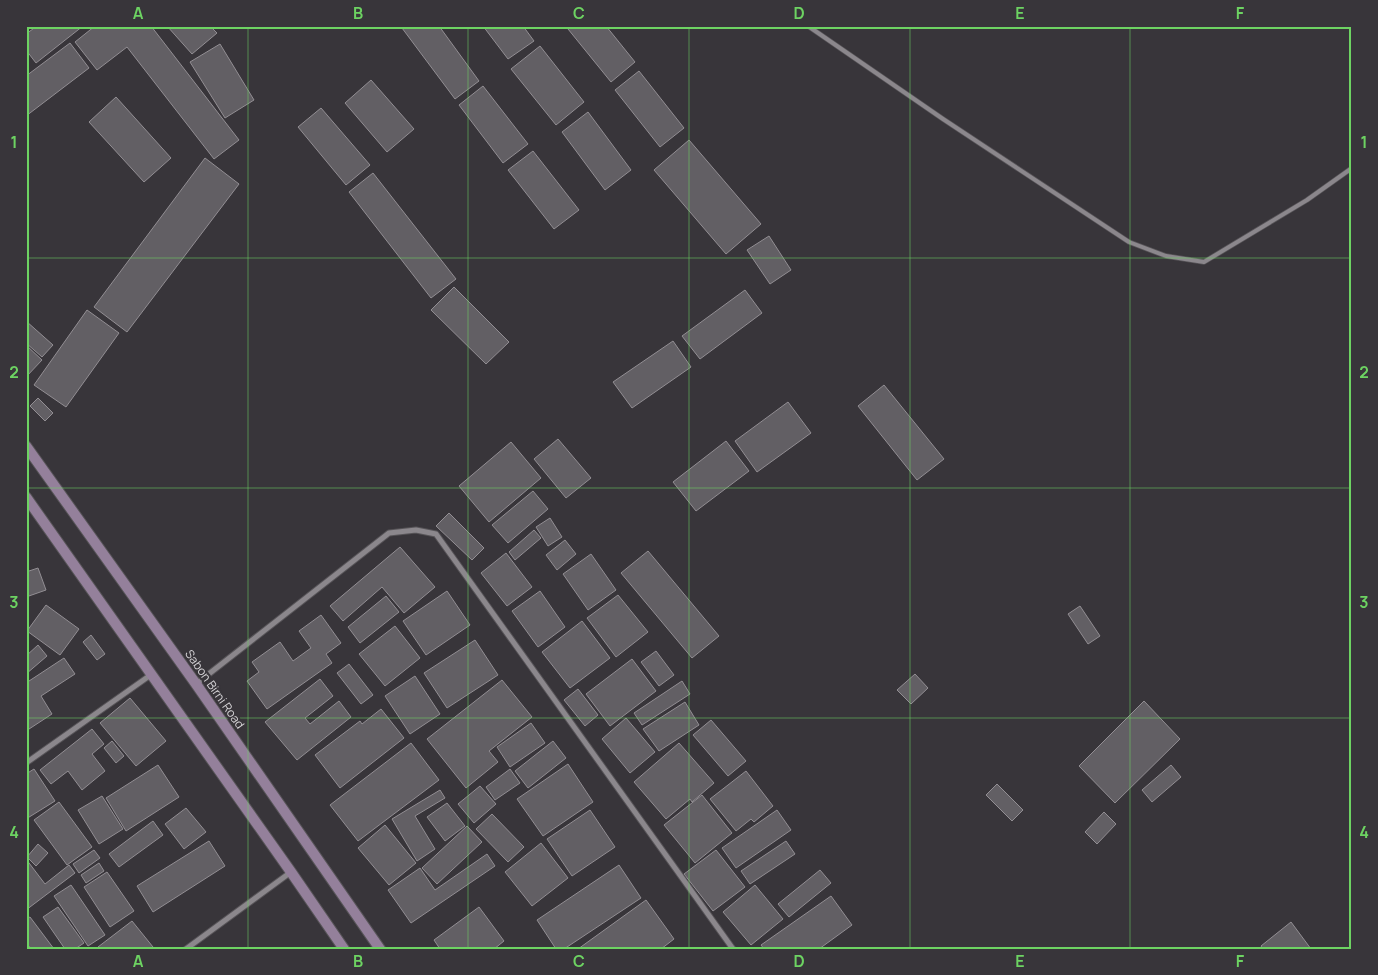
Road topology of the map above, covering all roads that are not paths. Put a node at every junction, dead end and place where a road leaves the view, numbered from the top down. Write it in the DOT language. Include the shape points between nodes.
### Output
graph roads {
  1 [pos="808,26"];
  2 [pos="1352,168"];
  3 [pos="26,446"];
  4 [pos="26,497"];
  5 [pos="152,674"];
  6 [pos="196,684"];
  7 [pos="26,763"];
  8 [pos="291,872"];
  9 [pos="186,949"];
  10 [pos="344,949"];
  11 [pos="380,949"];
  12 [pos="733,949"];
  1 -- 2 [label="lane" via="1129,242 1166,256 1204,262 1307,200"];
  3 -- 6 [label="street, Sabon Birni Road"];
  4 -- 5 [label="street"];
  5 -- 7 [label="street"];
  5 -- 8 [label="street"];
  6 -- 11 [label="street, Sabon Birni Road"];
  6 -- 12 [label="street" via="389,533 416,530 436,534"];
  8 -- 9 [label="street"];
  8 -- 10 [label="street"];
}
